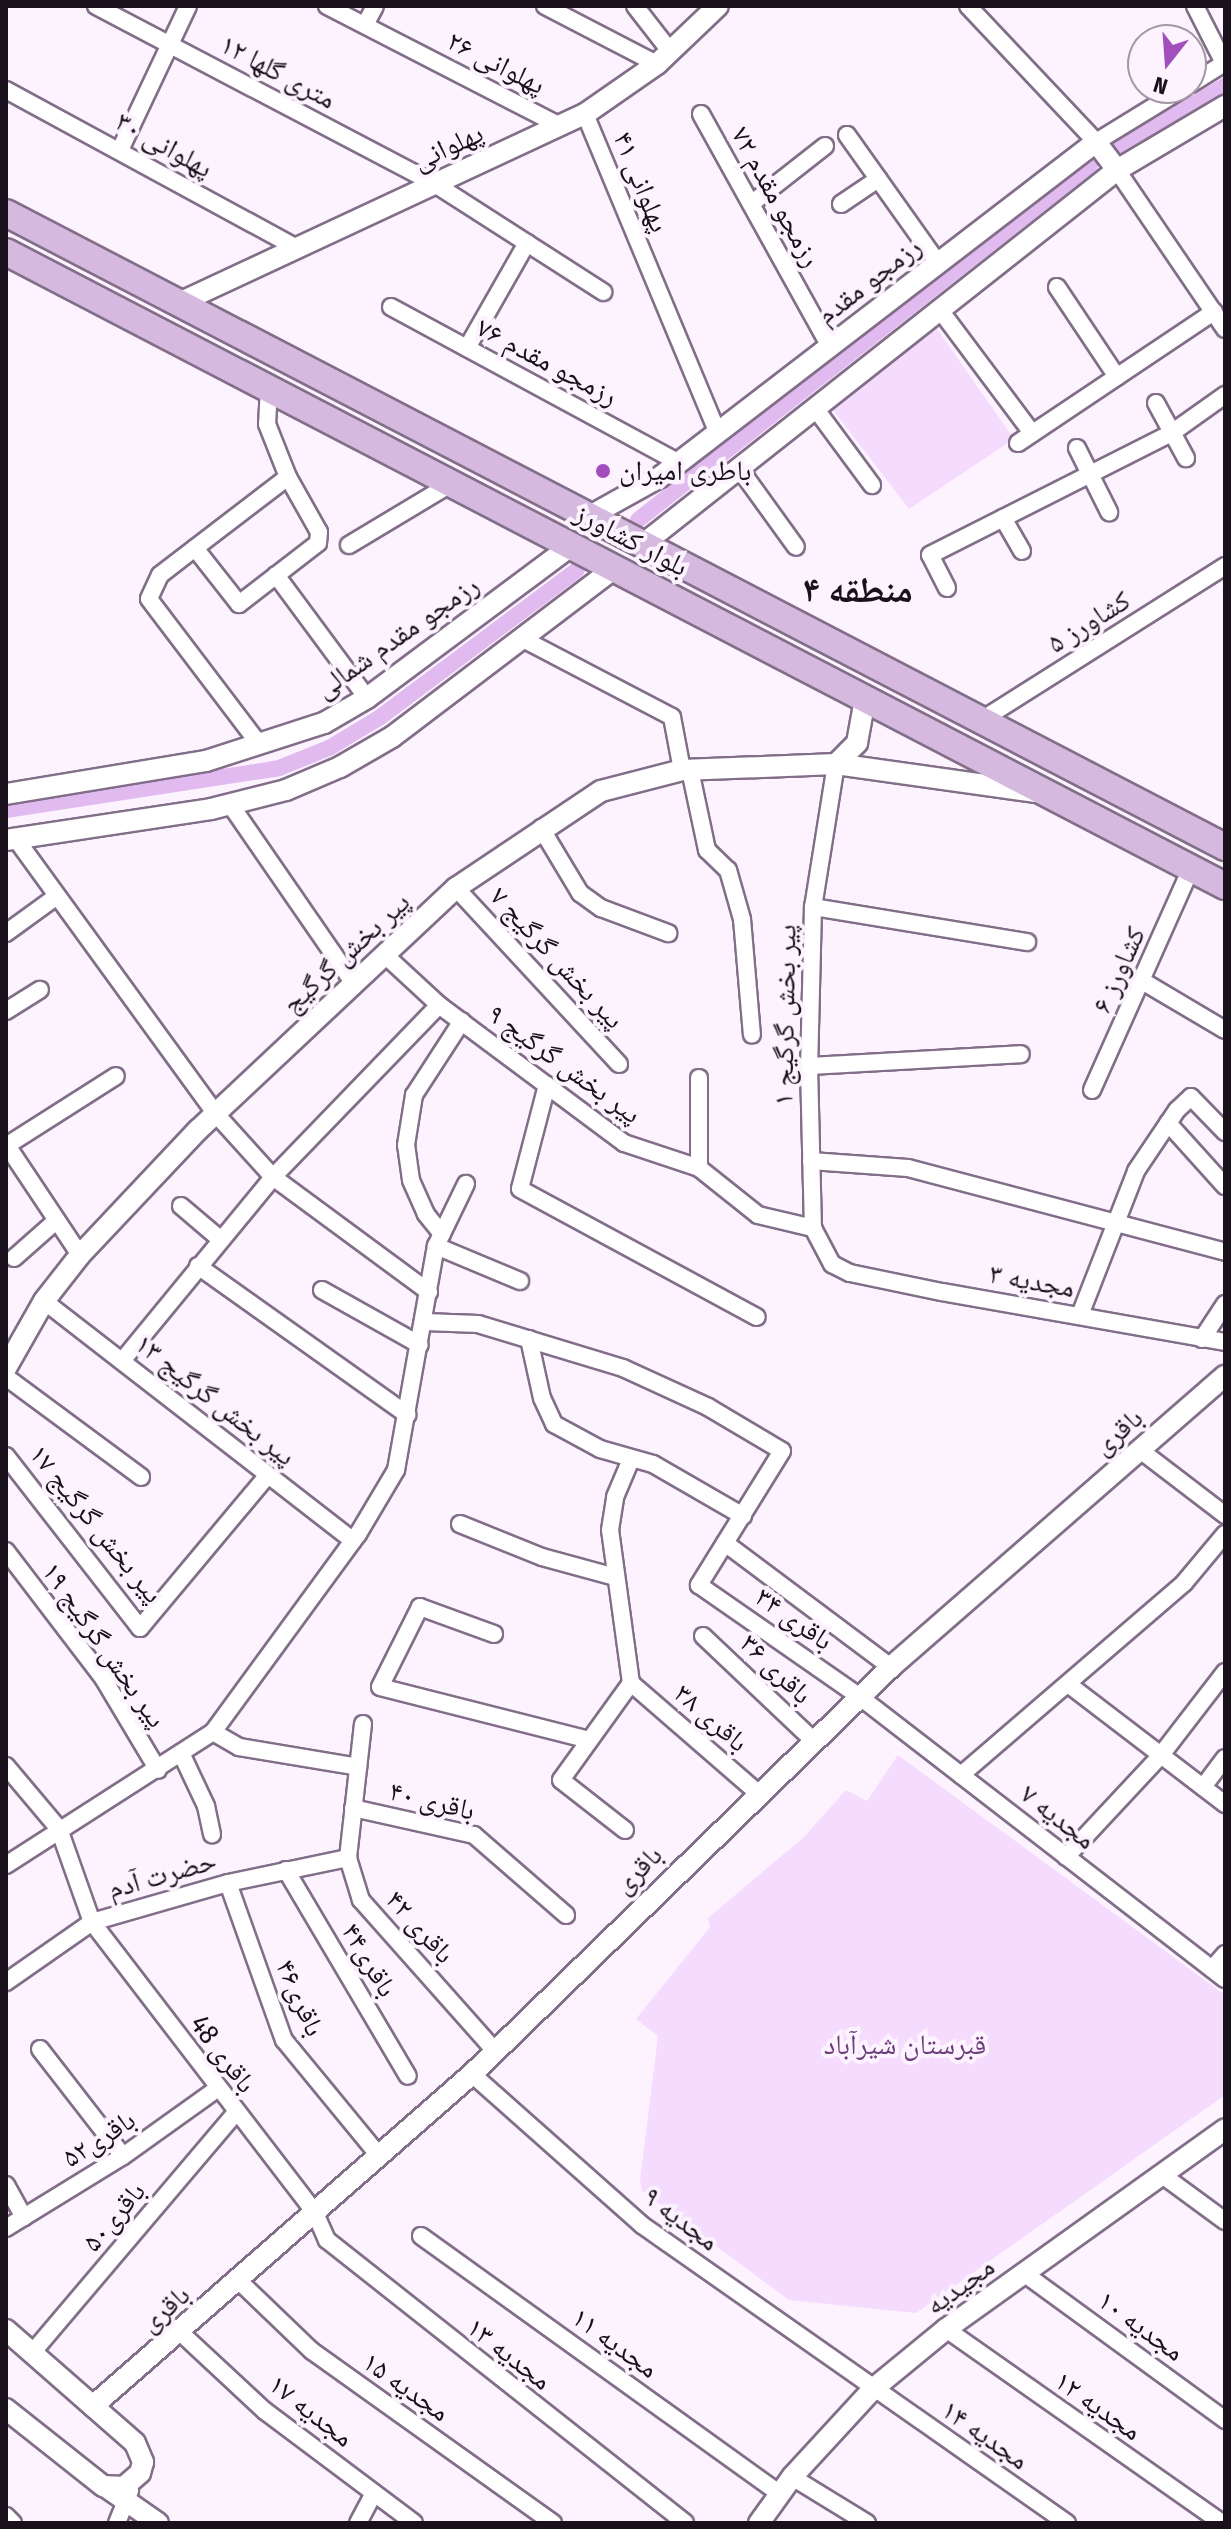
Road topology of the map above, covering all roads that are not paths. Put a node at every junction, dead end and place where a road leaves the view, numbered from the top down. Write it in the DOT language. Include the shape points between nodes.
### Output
graph roads {
  1 [pos="96,6"];
  2 [pos="188,6"];
  3 [pos="327,6"];
  4 [pos="375,6"];
  5 [pos="545,6"];
  6 [pos="635,6"];
  7 [pos="718,6"];
  8 [pos="1195,6"];
  9 [pos="970,9"];
  10 [pos="365,25"];
  11 [pos="168,44"];
  12 [pos="663,58"];
  13 [pos="1225,63"];
  14 [pos="1207,74"];
  15 [pos="6,90"];
  16 [pos="1158,104"];
  17 [pos="1225,106"];
  18 [pos="585,114"];
  19 [pos="701,114"];
  20 [pos="560,126"];
  21 [pos="847,135"];
  22 [pos="1096,142"];
  23 [pos="825,146"];
  24 [pos="120,150"];
  25 [pos="1117,170"];
  26 [pos="878,179"];
  27 [pos="435,184"];
  28 [pos="751,204"];
  29 [pos="841,204"];
  30 [pos="6,213"];
  31 [pos="527,243"];
  32 [pos="297,248"];
  33 [pos="6,252"];
  34 [pos="938,263"];
  35 [pos="1057,287"];
  36 [pos="603,292"];
  37 [pos="179,303"];
  38 [pos="391,307"];
  39 [pos="940,310"];
  40 [pos="1214,312"];
  41 [pos="1225,329"];
  42 [pos="830,347"];
  43 [pos="467,348"];
  44 [pos="1117,377"];
  45 [pos="269,387"];
  46 [pos="1225,395"];
  47 [pos="1156,403"];
  48 [pos="815,408"];
  49 [pos="1173,432"];
  50 [pos="718,433"];
  51 [pos="1077,448"];
  52 [pos="468,454"];
  53 [pos="1186,458"];
  54 [pos="679,463"];
  55 [pos="739,468"];
  56 [pos="1089,474"];
  57 [pos="288,477"];
  58 [pos="452,483"];
  59 [pos="872,485"];
  60 [pos="1109,512"];
  61 [pos="588,517"];
  62 [pos="1003,518"];
  63 [pos="349,545"];
  64 [pos="572,545"];
  65 [pos="642,545"];
  66 [pos="796,547"];
  67 [pos="195,548"];
  68 [pos="1022,551"];
  69 [pos="1225,566"];
  70 [pos="615,568"];
  71 [pos="276,575"];
  72 [pos="947,588"];
  73 [pos="521,638"];
  74 [pos="367,698"];
  75 [pos="865,699"];
  76 [pos="980,721"];
  77 [pos="260,745"];
  78 [pos="836,764"];
  79 [pos="686,770"];
  80 [pos="1045,793"];
  81 [pos="6,794"];
  82 [pos="230,804"];
  83 [pos="541,828"];
  84 [pos="11,840"];
  85 [pos="1225,847"];
  86 [pos="1191,869"];
  87 [pos="1225,886"];
  88 [pos="456,888"];
  89 [pos="57,896"];
  90 [pos="813,907"];
  91 [pos="6,933"];
  92 [pos="668,933"];
  93 [pos="1027,942"];
  94 [pos="385,955"];
  95 [pos="1144,982"];
  96 [pos="354,984"];
  97 [pos="40,990"];
  98 [pos="439,1005"];
  99 [pos="6,1011"];
  100 [pos="462,1021"];
  101 [pos="1225,1030"];
  102 [pos="752,1035"];
  103 [pos="1021,1054"];
  104 [pos="619,1064"];
  105 [pos="809,1066"];
  106 [pos="116,1076"];
  107 [pos="699,1078"];
  108 [pos="547,1085"];
  109 [pos="1092,1090"];
  110 [pos="216,1114"];
  111 [pos="1168,1123"];
  112 [pos="1225,1132"];
  113 [pos="6,1145"];
  114 [pos="811,1161"];
  115 [pos="699,1168"];
  116 [pos="273,1177"];
  117 [pos="466,1184"];
  118 [pos="1225,1186"];
  119 [pos="181,1206"];
  120 [pos="57,1220"];
  121 [pos="1114,1224"];
  122 [pos="813,1228"];
  123 [pos="221,1240"];
  124 [pos="439,1240"];
  125 [pos="1225,1252"];
  126 [pos="80,1255"];
  127 [pos="14,1258"];
  128 [pos="832,1264"];
  129 [pos="198,1266"];
  130 [pos="520,1281"];
  131 [pos="322,1290"];
  132 [pos="429,1292"];
  133 [pos="44,1301"];
  134 [pos="1225,1304"];
  135 [pos="1080,1315"];
  136 [pos="757,1317"];
  137 [pos="425,1322"];
  138 [pos="529,1339"];
  139 [pos="1202,1339"];
  140 [pos="1225,1342"];
  141 [pos="420,1345"];
  142 [pos="122,1361"];
  143 [pos="6,1368"];
  144 [pos="1225,1376"];
  145 [pos="6,1377"];
  146 [pos="408,1415"];
  147 [pos="1140,1450"];
  148 [pos="6,1456"];
  149 [pos="630,1461"];
  150 [pos="268,1475"];
  151 [pos="141,1477"];
  152 [pos="1225,1515"];
  153 [pos="743,1516"];
  154 [pos="460,1524"];
  155 [pos="1225,1534"];
  156 [pos="353,1541"];
  157 [pos="725,1543"];
  158 [pos="6,1551"];
  159 [pos="615,1577"];
  160 [pos="494,1634"];
  161 [pos="703,1636"];
  162 [pos="891,1667"];
  163 [pos="1225,1672"];
  164 [pos="631,1683"];
  165 [pos="1068,1684"];
  166 [pos="860,1697"];
  167 [pos="363,1724"];
  168 [pos="213,1732"];
  169 [pos="812,1739"];
  170 [pos="589,1740"];
  171 [pos="181,1753"];
  172 [pos="1161,1755"];
  173 [pos="1225,1758"];
  174 [pos="6,1766"];
  175 [pos="358,1767"];
  176 [pos="158,1770"];
  177 [pos="961,1775"];
  178 [pos="1203,1787"];
  179 [pos="757,1792"];
  180 [pos="1225,1804"];
  181 [pos="353,1808"];
  182 [pos="59,1829"];
  183 [pos="625,1830"];
  184 [pos="212,1834"];
  185 [pos="1066,1857"];
  186 [pos="348,1858"];
  187 [pos="6,1865"];
  188 [pos="286,1870"];
  189 [pos="228,1883"];
  190 [pos="566,1915"];
  191 [pos="92,1922"];
  192 [pos="1225,1954"];
  193 [pos="1218,1974"];
  194 [pos="6,1982"];
  195 [pos="40,2049"];
  196 [pos="495,2051"];
  197 [pos="472,2074"];
  198 [pos="408,2076"];
  199 [pos="217,2089"];
  200 [pos="235,2114"];
  201 [pos="1225,2129"];
  202 [pos="123,2156"];
  203 [pos="380,2157"];
  204 [pos="1165,2177"];
  205 [pos="6,2185"];
  206 [pos="315,2213"];
  207 [pos="24,2217"];
  208 [pos="1225,2221"];
  209 [pos="6,2228"];
  210 [pos="421,2236"];
  211 [pos="1025,2274"];
  212 [pos="239,2281"];
  213 [pos="946,2329"];
  214 [pos="6,2330"];
  215 [pos="181,2333"];
  216 [pos="32,2353"];
  217 [pos="873,2389"];
  218 [pos="93,2406"];
  219 [pos="6,2409"];
  220 [pos="1225,2420"];
  221 [pos="785,2485"];
  222 [pos="130,2491"];
  223 [pos="374,2493"];
  224 [pos="6,2516"];
  225 [pos="13,2523"];
  226 [pos="117,2523"];
  227 [pos="158,2523"];
  228 [pos="358,2523"];
  229 [pos="414,2523"];
  230 [pos="553,2523"];
  231 [pos="685,2523"];
  232 [pos="759,2523"];
  233 [pos="867,2523"];
  234 [pos="1067,2523"];
  235 [pos="1222,2523"];
  1 -- 11 [label="street, ۱۲ متری گلها"];
  2 -- 11 [label="street"];
  3 -- 10 [label="street, پهلوانی ۲۶"];
  4 -- 10 [label="street"];
  5 -- 12 [label="street"];
  6 -- 12 [label="street"];
  7 -- 12 [label="street, پهلوانی"];
  8 -- 13 [label="street"];
  9 -- 22 [label="street"];
  10 -- 20 [label="street, پهلوانی ۲۶"];
  11 -- 24 [label="street"];
  11 -- 27 [label="street, ۱۲ متری گلها"];
  12 -- 18 [label="street, پهلوانی"];
  13 -- 14 [label="street"];
  15 -- 24 [label="street, پهلوانی ۳۰"];
  16 -- 22 [label="street, رزمجو مقدم"];
  17 -- 25 [label="street"];
  18 -- 20 [label="street, پهلوانی"];
  18 -- 50 [label="street, پهلوانی ۴۱"];
  19 -- 28 [label="street, رزمجو مقدم ۷۲"];
  20 -- 27 [label="street, پهلوانی"];
  21 -- 26 [label="street"];
  22 -- 25 [label="street"];
  22 -- 34 [label="street, رزمجو مقدم"];
  23 -- 28 [label="street"];
  24 -- 32 [label="street, پهلوانی ۳۰"];
  25 -- 39 [label="street"];
  25 -- 40 [label="street"];
  26 -- 29 [label="street"];
  26 -- 34 [label="street"];
  27 -- 31 [label="street, ۱۲ متری گلها"];
  27 -- 32 [label="street, پهلوانی"];
  28 -- 42 [label="street, رزمجو مقدم ۷۲"];
  30 -- 37 [label="main road, بلوار کشاورز"];
  31 -- 36 [label="street, ۱۲ متری گلها"];
  31 -- 43 [label="street"];
  32 -- 37 [label="street, پهلوانی"];
  33 -- 45 [label="main road, بلوار کشاورز"];
  34 -- 42 [label="street, رزمجو مقدم"];
  35 -- 44 [label="street"];
  37 -- 52 [label="main road, بلوار کشاورز"];
  38 -- 43 [label="street, رزمجو مقدم ۷۶"];
  39 -- 44 [label="street" via="1025,438"];
  39 -- 48 [label="street"];
  40 -- 41 [label="street"];
  40 -- 44 [label="street"];
  42 -- 50 [label="street, رزمجو مقدم"];
  43 -- 54 [label="street, رزمجو مقدم ۷۶"];
  45 -- 57 [label="street" via="267,424"];
  45 -- 58 [label="main road, بلوار کشاورز"];
  46 -- 49 [label="street"];
  47 -- 49 [label="street"];
  48 -- 55 [label="street"];
  48 -- 59 [label="street"];
  49 -- 53 [label="street"];
  49 -- 56 [label="street"];
  50 -- 54 [label="street, رزمجو مقدم"];
  51 -- 56 [label="street"];
  52 -- 58 [label="main road"];
  52 -- 61 [label="main road, بلوار کشاورز"];
  54 -- 61 [label="street, رزمجو مقدم"];
  55 -- 65 [label="street"];
  55 -- 66 [label="street"];
  56 -- 60 [label="street"];
  56 -- 62 [label="street"];
  57 -- 67 [label="street"];
  57 -- 71 [label="street" via="319,532 318,543"];
  58 -- 63 [label="street"];
  58 -- 64 [label="main road, بلوار کشاورز"];
  61 -- 65 [label="main road, بلوار کشاورز"];
  62 -- 68 [label="street"];
  62 -- 72 [label="street" via="930,555"];
  64 -- 70 [label="main road, بلوار کشاورز"];
  64 -- 74 [label="street, رزمجو مقدم شمالی"];
  65 -- 76 [label="main road, بلوار کشاورز"];
  67 -- 71 [label="street" via="239,604"];
  67 -- 77 [label="street" via="160,575 149,599"];
  69 -- 76 [label="street, کشاورز ۵"];
  70 -- 73 [label="street"];
  70 -- 75 [label="main road, بلوار کشاورز"];
  71 -- 74 [label="street"];
  73 -- 79 [label="street" via="672,717"];
  73 -- 82 [label="street" via="392,737 340,767 286,790"];
  74 -- 77 [label="street, رزمجو مقدم شمالی" via="324,723"];
  75 -- 78 [label="street" via="857,743"];
  75 -- 80 [label="main road, بلوار کشاورز"];
  76 -- 85 [label="main road, بلوار کشاورز"];
  77 -- 81 [label="street, رزمجو مقدم شمالی" via="206,761"];
  78 -- 79 [label="street, پیر بخش گرگیج"];
  78 -- 80 [label="street, پیر بخش گرگیج"];
  78 -- 90 [label="street, پیر بخش گرگیج ۱"];
  79 -- 83 [label="street, پیر بخش گرگیج" via="601,791"];
  79 -- 102 [label="street" via="707,850 728,870 742,919"];
  80 -- 86 [label="main road, بلوار کشاورز"];
  82 -- 84 [label="street"];
  82 -- 96 [label="street"];
  83 -- 88 [label="street, پیر بخش گرگیج"];
  83 -- 92 [label="street" via="580,893 601,908"];
  84 -- 89 [label="street"];
  86 -- 87 [label="main road, بلوار کشاورز"];
  86 -- 95 [label="street, کشاورز ۶"];
  88 -- 94 [label="street, پیر بخش گرگیج"];
  88 -- 104 [label="street, پیر بخش گرگیج ۷"];
  89 -- 91 [label="street"];
  89 -- 110 [label="street"];
  90 -- 93 [label="street"];
  90 -- 105 [label="street, پیر بخش گرگیج ۱"];
  94 -- 96 [label="street, پیر بخش گرگیج"];
  94 -- 98 [label="street, پیر بخش گرگیج ۹"];
  95 -- 101 [label="street"];
  95 -- 109 [label="street, کشاورز ۶"];
  96 -- 110 [label="street, پیر بخش گرگیج"];
  97 -- 99 [label="street"];
  98 -- 100 [label="street, پیر بخش گرگیج ۹"];
  98 -- 116 [label="street"];
  100 -- 108 [label="street, پیر بخش گرگیج ۹"];
  100 -- 124 [label="street" via="414,1095 406,1145 411,1180"];
  103 -- 105 [label="street"];
  105 -- 114 [label="street, پیر بخش گرگیج ۱"];
  106 -- 113 [label="street"];
  107 -- 115 [label="street"];
  108 -- 115 [label="street, پیر بخش گرگیج ۹" via="624,1143"];
  108 -- 136 [label="street" via="520,1189"];
  110 -- 116 [label="street"];
  110 -- 126 [label="street, پیر بخش گرگیج"];
  111 -- 112 [label="street" via="1191,1097"];
  111 -- 118 [label="street"];
  111 -- 121 [label="street" via="1136,1171"];
  113 -- 120 [label="street"];
  114 -- 121 [label="street" via="908,1168"];
  114 -- 122 [label="street, پیر بخش گرگیج ۱"];
  115 -- 122 [label="street, پیر بخش گرگیج ۹" via="758,1215"];
  116 -- 123 [label="street"];
  116 -- 132 [label="street"];
  117 -- 124 [label="street"];
  119 -- 123 [label="street"];
  120 -- 126 [label="street"];
  120 -- 127 [label="street"];
  121 -- 125 [label="street"];
  121 -- 135 [label="street"];
  122 -- 128 [label="street, پیر بخش گرگیج ۱"];
  123 -- 129 [label="street"];
  124 -- 130 [label="street"];
  124 -- 132 [label="street"];
  126 -- 133 [label="street, پیر بخش گرگیج"];
  128 -- 135 [label="street, مجدیه ۳" via="866,1276"];
  129 -- 142 [label="street"];
  129 -- 146 [label="street"];
  131 -- 141 [label="street"];
  132 -- 137 [label="street"];
  133 -- 142 [label="street, پیر بخش گرگیج ۱۳"];
  133 -- 143 [label="street, پیر بخش گرگیج"];
  134 -- 139 [label="street"];
  135 -- 139 [label="street, مجدیه ۳"];
  137 -- 138 [label="street" via="478,1324"];
  137 -- 141 [label="street"];
  138 -- 149 [label="street" via="542,1398 554,1424"];
  138 -- 153 [label="street" via="623,1368 708,1407 782,1451"];
  139 -- 140 [label="street, مجدیه ۳"];
  141 -- 146 [label="street"];
  142 -- 150 [label="street, پیر بخش گرگیج ۱۳"];
  144 -- 147 [label="street, باقری"];
  145 -- 151 [label="street"];
  146 -- 156 [label="street" via="396,1470"];
  147 -- 152 [label="street"];
  147 -- 162 [label="street, باقری"];
  148 -- 150 [label="street, پیر بخش گرگیج ۱۷" via="140,1628"];
  149 -- 153 [label="street" via="653,1464"];
  149 -- 159 [label="street" via="615,1497 610,1530"];
  150 -- 156 [label="street, پیر بخش گرگیج ۱۳"];
  153 -- 157 [label="street"];
  154 -- 159 [label="street" via="542,1557"];
  155 -- 165 [label="street" via="1184,1583"];
  156 -- 168 [label="street"];
  157 -- 162 [label="street"];
  157 -- 166 [label="street, باقری ۳۴" via="699,1585"];
  158 -- 176 [label="street, پیر بخش گرگیج ۱۹" via="103,1678"];
  159 -- 164 [label="street"];
  160 -- 170 [label="street" via="420,1607 380,1687"];
  161 -- 169 [label="street, باقری ۳۶"];
  162 -- 166 [label="street, باقری"];
  163 -- 172 [label="street"];
  164 -- 170 [label="street"];
  164 -- 179 [label="street, باقری ۳۸"];
  165 -- 172 [label="street"];
  165 -- 177 [label="street"];
  166 -- 169 [label="street, باقری"];
  166 -- 177 [label="street, مجدیه ۷"];
  167 -- 175 [label="street, باقری ۴۲"];
  168 -- 171 [label="street"];
  168 -- 175 [label="street" via="239,1747"];
  169 -- 179 [label="street, باقری"];
  170 -- 183 [label="street" via="561,1780"];
  171 -- 176 [label="street"];
  171 -- 184 [label="street" via="206,1806"];
  172 -- 178 [label="street"];
  172 -- 185 [label="street"];
  173 -- 178 [label="street"];
  174 -- 182 [label="street"];
  175 -- 181 [label="street, باقری ۴۲"];
  176 -- 182 [label="street"];
  177 -- 185 [label="street, مجدیه ۷"];
  178 -- 180 [label="street"];
  179 -- 196 [label="street, باقری"];
  181 -- 186 [label="street, باقری ۴۲"];
  181 -- 190 [label="street, باقری ۴۰" via="474,1835"];
  182 -- 187 [label="street"];
  182 -- 191 [label="street, باقری 48"];
  185 -- 193 [label="street, مجدیه ۷"];
  186 -- 188 [label="street, حضرت آدم"];
  186 -- 196 [label="street, باقری ۴۲" via="361,1900"];
  188 -- 189 [label="street, حضرت آدم"];
  188 -- 198 [label="street, باقری۴۴"];
  189 -- 191 [label="street, حضرت آدم"];
  189 -- 203 [label="street, باقری۴۶" via="284,2040"];
  191 -- 194 [label="street, حضرت آدم"];
  191 -- 199 [label="street, باقری 48"];
  192 -- 193 [label="street"];
  195 -- 202 [label="street"];
  196 -- 197 [label="street, باقری"];
  197 -- 203 [label="street, باقری"];
  197 -- 217 [label="street, مجدیه ۹" via="642,2225"];
  199 -- 200 [label="street, باقری 48"];
  199 -- 202 [label="street, باقری۵۲"];
  200 -- 206 [label="street, باقری 48"];
  200 -- 216 [label="street, باقری۵۰"];
  201 -- 204 [label="street, مجیدیه"];
  202 -- 207 [label="street, باقری۵۲"];
  203 -- 206 [label="street, باقری"];
  204 -- 208 [label="street"];
  204 -- 211 [label="street, مجیدیه"];
  205 -- 207 [label="street"];
  206 -- 212 [label="street, باقری"];
  206 -- 231 [label="street, مجدیه ۱۳" via="327,2240"];
  207 -- 209 [label="street, باقری۵۲"];
  210 -- 221 [label="street, مجدیه ۱۱"];
  211 -- 213 [label="street, مجیدیه"];
  211 -- 220 [label="street, مجدیه ۱۰"];
  212 -- 215 [label="street, باقری"];
  212 -- 230 [label="street, مجدیه ۱۵" via="312,2351"];
  213 -- 217 [label="street, مجیدیه"];
  213 -- 235 [label="street, مجدیه ۱۲"];
  214 -- 216 [label="street"];
  215 -- 218 [label="street, باقری"];
  215 -- 223 [label="street, مجدیه ۱۷" via="265,2411"];
  216 -- 218 [label="street"];
  217 -- 221 [label="street, مجیدیه"];
  217 -- 234 [label="street, مجدیه ۱۴"];
  218 -- 222 [label="street" via="141,2452 143,2462"];
  219 -- 222 [label="street" via="103,2486"];
  221 -- 232 [label="street, مجیدیه"];
  221 -- 233 [label="street, مجدیه ۱۱"];
  222 -- 226 [label="street"];
  222 -- 227 [label="street"];
  223 -- 228 [label="street"];
  223 -- 229 [label="street, مجدیه ۱۷"];
  224 -- 225 [label="street"];
}
